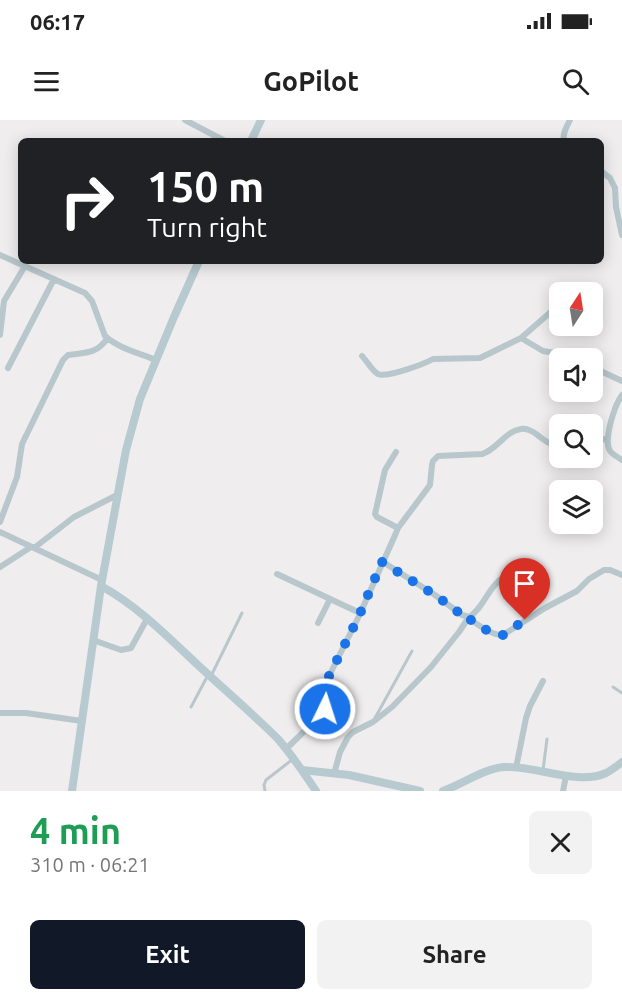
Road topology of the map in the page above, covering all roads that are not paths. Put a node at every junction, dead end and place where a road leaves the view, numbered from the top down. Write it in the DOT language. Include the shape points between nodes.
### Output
graph roads {
  1 [pos="184,120"];
  2 [pos="261,120"];
  3 [pos="570,120"];
  4 [pos="219,138"];
  5 [pos="252,138"];
  6 [pos="564,138"];
  7 [pos="604,174"];
  8 [pos="622,235"];
  9 [pos="0,255"];
  10 [pos="18,263"];
  11 [pos="21,264"];
  12 [pos="198,264"];
  13 [pos="26,266"];
  14 [pos="54,279"];
  15 [pos="549,314"];
  16 [pos="0,335"];
  17 [pos="521,338"];
  18 [pos="107,339"];
  19 [pos="549,352"];
  20 [pos="362,356"];
  21 [pos="156,360"];
  22 [pos="8,368"];
  23 [pos="603,372"];
  24 [pos="622,381"];
  25 [pos="622,395"];
  26 [pos="603,439"];
  27 [pos="607,440"];
  28 [pos="549,443"];
  29 [pos="396,452"];
  30 [pos="622,460"];
  31 [pos="117,495"];
  32 [pos="0,522"];
  33 [pos="398,528"];
  34 [pos="0,532"];
  35 [pos="33,547"];
  36 [pos="382,562"];
  37 [pos="0,567"];
  38 [pos="277,574"];
  39 [pos="622,574"];
  40 [pos="515,575"];
  41 [pos="102,583"];
  42 [pos="330,599"];
  43 [pos="242,613"];
  44 [pos="360,613"];
  45 [pos="468,618"];
  46 [pos="147,619"];
  47 [pos="318,623"];
  48 [pos="93,640"];
  49 [pos="412,651"];
  50 [pos="210,676"];
  51 [pos="543,681"];
  52 [pos="613,687"];
  53 [pos="622,693"];
  54 [pos="191,707"];
  55 [pos="0,713"];
  56 [pos="82,721"];
  57 [pos="373,722"];
  58 [pos="547,739"];
  59 [pos="286,749"];
  60 [pos="294,759"];
  61 [pos="622,762"];
  62 [pos="516,768"];
  63 [pos="302,770"];
  64 [pos="543,772"];
  65 [pos="334,774"];
  66 [pos="566,776"];
  67 [pos="448,790"];
  68 [pos="72,791"];
  69 [pos="265,791"];
  70 [pos="315,791"];
  71 [pos="420,791"];
  72 [pos="563,791"];
  1 -- 4 [label="street"];
  2 -- 5 [label="street"];
  3 -- 6 [label="street"];
  7 -- 8 [label="street" via="615,188"];
  9 -- 10 [label="street"];
  11 -- 13 [label="street"];
  12 -- 21 [label="street"];
  13 -- 14 [label="street"];
  13 -- 16 [label="street" via="4,301"];
  14 -- 18 [label="street" via="89,297"];
  14 -- 22 [label="street"];
  15 -- 17 [label="street"];
  17 -- 19 [label="street"];
  17 -- 20 [label="street" via="480,358 433,359 390,374 377,373"];
  18 -- 21 [label="street"];
  18 -- 32 [label="street" via="95,350 70,354 63,360 22,444 17,477"];
  21 -- 31 [label="street" via="135,415"];
  23 -- 24 [label="street"];
  25 -- 27 [label="street"];
  26 -- 27 [label="street"];
  27 -- 30 [label="street" via="611,452"];
  28 -- 33 [label="street" via="522,428 482,454 438,456 433,461 430,485"];
  29 -- 33 [label="street" via="385,470 375,514"];
  31 -- 35 [label="street" via="74,517"];
  31 -- 41 [label="street"];
  33 -- 36 [label="street"];
  34 -- 35 [label="street"];
  35 -- 37 [label="street"];
  35 -- 41 [label="street"];
  36 -- 44 [label="street"];
  36 -- 45 [label="street"];
  38 -- 42 [label="street"];
  39 -- 45 [label="street" via="604,570 577,591 503,635 491,633"];
  40 -- 45 [label="street" via="498,581"];
  41 -- 46 [label="street"];
  41 -- 48 [label="street"];
  42 -- 44 [label="street"];
  42 -- 47 [label="street"];
  43 -- 50 [label="lane"];
  44 -- 59 [label="street" via="321,692 324,712"];
  45 -- 57 [label="street" via="431,667"];
  46 -- 48 [label="street" via="131,648 122,650"];
  46 -- 50 [label="street"];
  48 -- 56 [label="street"];
  49 -- 57 [label="lane"];
  50 -- 54 [label="lane"];
  50 -- 59 [label="street"];
  51 -- 62 [label="street" via="526,718"];
  52 -- 53 [label="lane"];
  55 -- 56 [label="street"];
  56 -- 68 [label="street"];
  57 -- 65 [label="street" via="348,737"];
  58 -- 64 [label="lane"];
  59 -- 60 [label="street"];
  60 -- 63 [label="street"];
  60 -- 69 [label="lane" via="266,780"];
  61 -- 66 [label="street" via="598,776"];
  62 -- 64 [label="street"];
  62 -- 67 [label="street" via="491,770"];
  63 -- 65 [label="street"];
  63 -- 70 [label="street"];
  64 -- 66 [label="street"];
  65 -- 71 [label="street"];
  66 -- 72 [label="street"];
}
